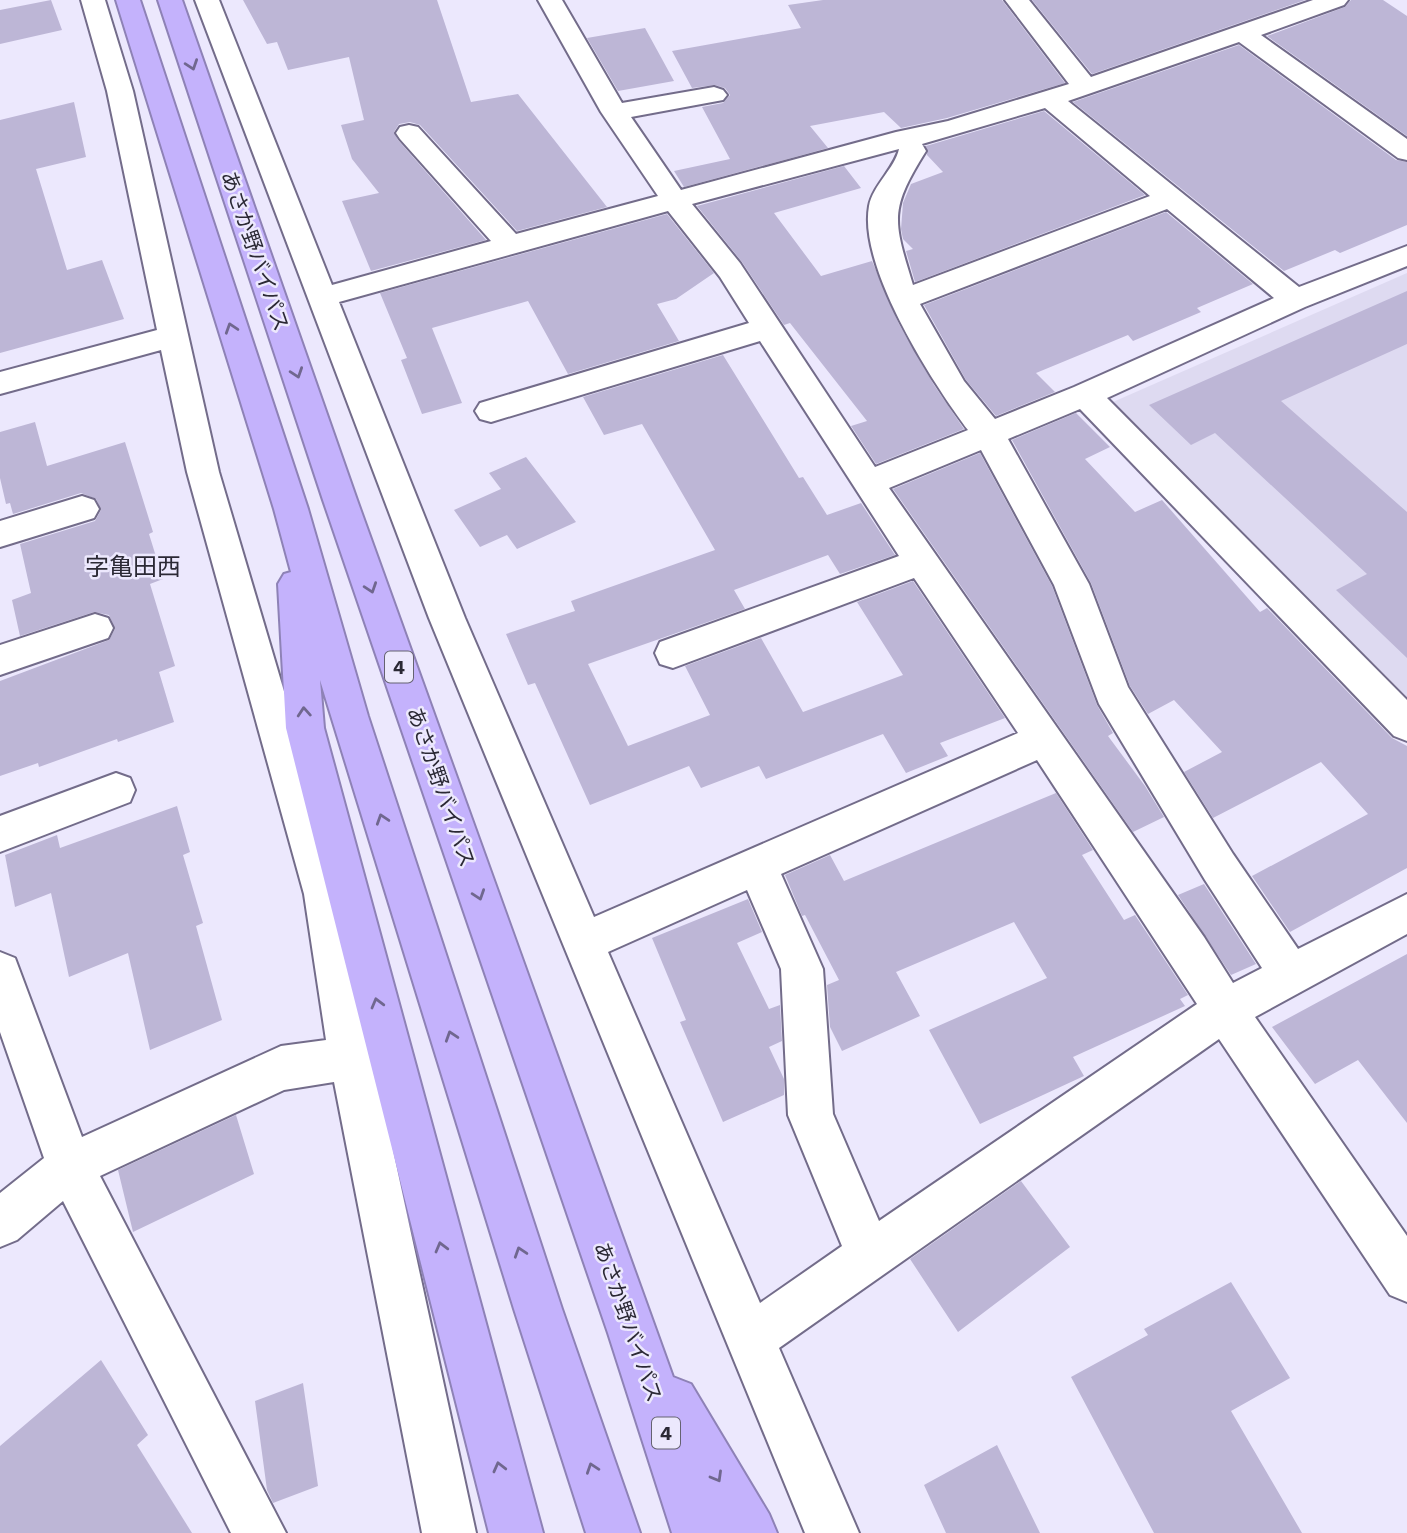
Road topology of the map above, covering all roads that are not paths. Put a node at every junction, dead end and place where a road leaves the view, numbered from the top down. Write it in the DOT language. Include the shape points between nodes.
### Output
graph roads {
  1 [pos="93,0"];
  2 [pos="128,0"];
  3 [pos="170,0"];
  4 [pos="207,0"];
  5 [pos="550,0"];
  6 [pos="1336,0"];
  7 [pos="1021,1"];
  8 [pos="1241,32"];
  9 [pos="1086,87"];
  10 [pos="715,95"];
  11 [pos="1050,99"];
  12 [pos="614,112"];
  13 [pos="409,133"];
  14 [pos="905,138"];
  15 [pos="1407,152"];
  16 [pos="1170,198"];
  17 [pos="675,201"];
  18 [pos="511,246"];
  19 [pos="1407,255"];
  20 [pos="323,297"];
  21 [pos="903,300"];
  22 [pos="1295,300"];
  23 [pos="768,328"];
  24 [pos="174,336"];
  25 [pos="0,383"];
  26 [pos="1085,395"];
  27 [pos="491,411"];
  28 [pos="989,434"];
  29 [pos="868,483"];
  30 [pos="82,509"];
  31 [pos="291,509"];
  32 [pos="0,534"];
  33 [pos="923,561"];
  34 [pos="95,628"];
  35 [pos="673,653"];
  36 [pos="0,660"];
  37 [pos="1407,725"];
  38 [pos="1045,739"];
  39 [pos="116,790"];
  40 [pos="0,834"];
  41 [pos="757,866"];
  42 [pos="1407,913"];
  43 [pos="584,942"];
  44 [pos="0,972"];
  45 [pos="1291,975"];
  46 [pos="1225,1010"];
  47 [pos="351,1058"];
  48 [pos="70,1166"];
  49 [pos="0,1223"];
  50 [pos="870,1255"];
  51 [pos="1407,1278"];
  52 [pos="633,1333"];
  53 [pos="751,1338"];
  54 [pos="259,1533"];
  55 [pos="449,1533"];
  56 [pos="516,1533"];
  57 [pos="613,1533"];
  58 [pos="699,1533"];
  59 [pos="750,1533"];
  60 [pos="832,1533"];
  1 -- 24 [label="street" via="120,91"];
  31 -- 2 [label="highway, あさか野バイパス, one-way"];
  3 -- 52 [label="highway, あさか野バイパス / 4, one-way"];
  4 -- 20 [label="street"];
  5 -- 12 [label="street"];
  6 -- 8 [label="street"];
  7 -- 9 [label="street"];
  8 -- 9 [label="street"];
  8 -- 15 [label="street"];
  9 -- 11 [label="street"];
  10 -- 12 [label="street"];
  11 -- 14 [label="street"];
  11 -- 16 [label="street"];
  12 -- 17 [label="street"];
  13 -- 18 [label="street"];
  14 -- 17 [label="street"];
  14 -- 21 [label="street" via="913,151 883,206 886,243"];
  16 -- 21 [label="street"];
  16 -- 22 [label="street"];
  17 -- 18 [label="street"];
  17 -- 23 [label="street" via="730,270"];
  18 -- 20 [label="street"];
  19 -- 22 [label="street"];
  20 -- 43 [label="street" via="447,618"];
  21 -- 28 [label="street" via="953,388"];
  22 -- 26 [label="street"];
  23 -- 27 [label="street"];
  23 -- 29 [label="street"];
  24 -- 25 [label="street"];
  24 -- 47 [label="street" via="203,472 324,894"];
  26 -- 28 [label="street"];
  26 -- 37 [label="street"];
  28 -- 29 [label="street"];
  28 -- 45 [label="street" via="1071,584 1112,693"];
  29 -- 33 [label="street"];
  30 -- 32 [label="street"];
  56 -- 31 [label="highway, one-way" via="305,728"];
  57 -- 31 [label="highway, あさか野バイパス, one-way" via="349,716"];
  33 -- 35 [label="street"];
  33 -- 38 [label="street"];
  34 -- 36 [label="street"];
  38 -- 41 [label="street"];
  38 -- 46 [label="street"];
  39 -- 40 [label="street"];
  41 -- 43 [label="street"];
  41 -- 50 [label="street" via="802,969 811,1115"];
  42 -- 45 [label="street"];
  43 -- 53 [label="street"];
  44 -- 48 [label="street"];
  45 -- 46 [label="street"];
  46 -- 50 [label="street"];
  46 -- 51 [label="street"];
  47 -- 48 [label="street" via="281,1068"];
  47 -- 55 [label="street"];
  48 -- 49 [label="street"];
  48 -- 54 [label="street"];
  50 -- 53 [label="street"];
  52 -- 58 [label="highway, あさか野バイパス / 4"];
  52 -- 59 [label="highway, one-way"];
  53 -- 60 [label="street"];
}
